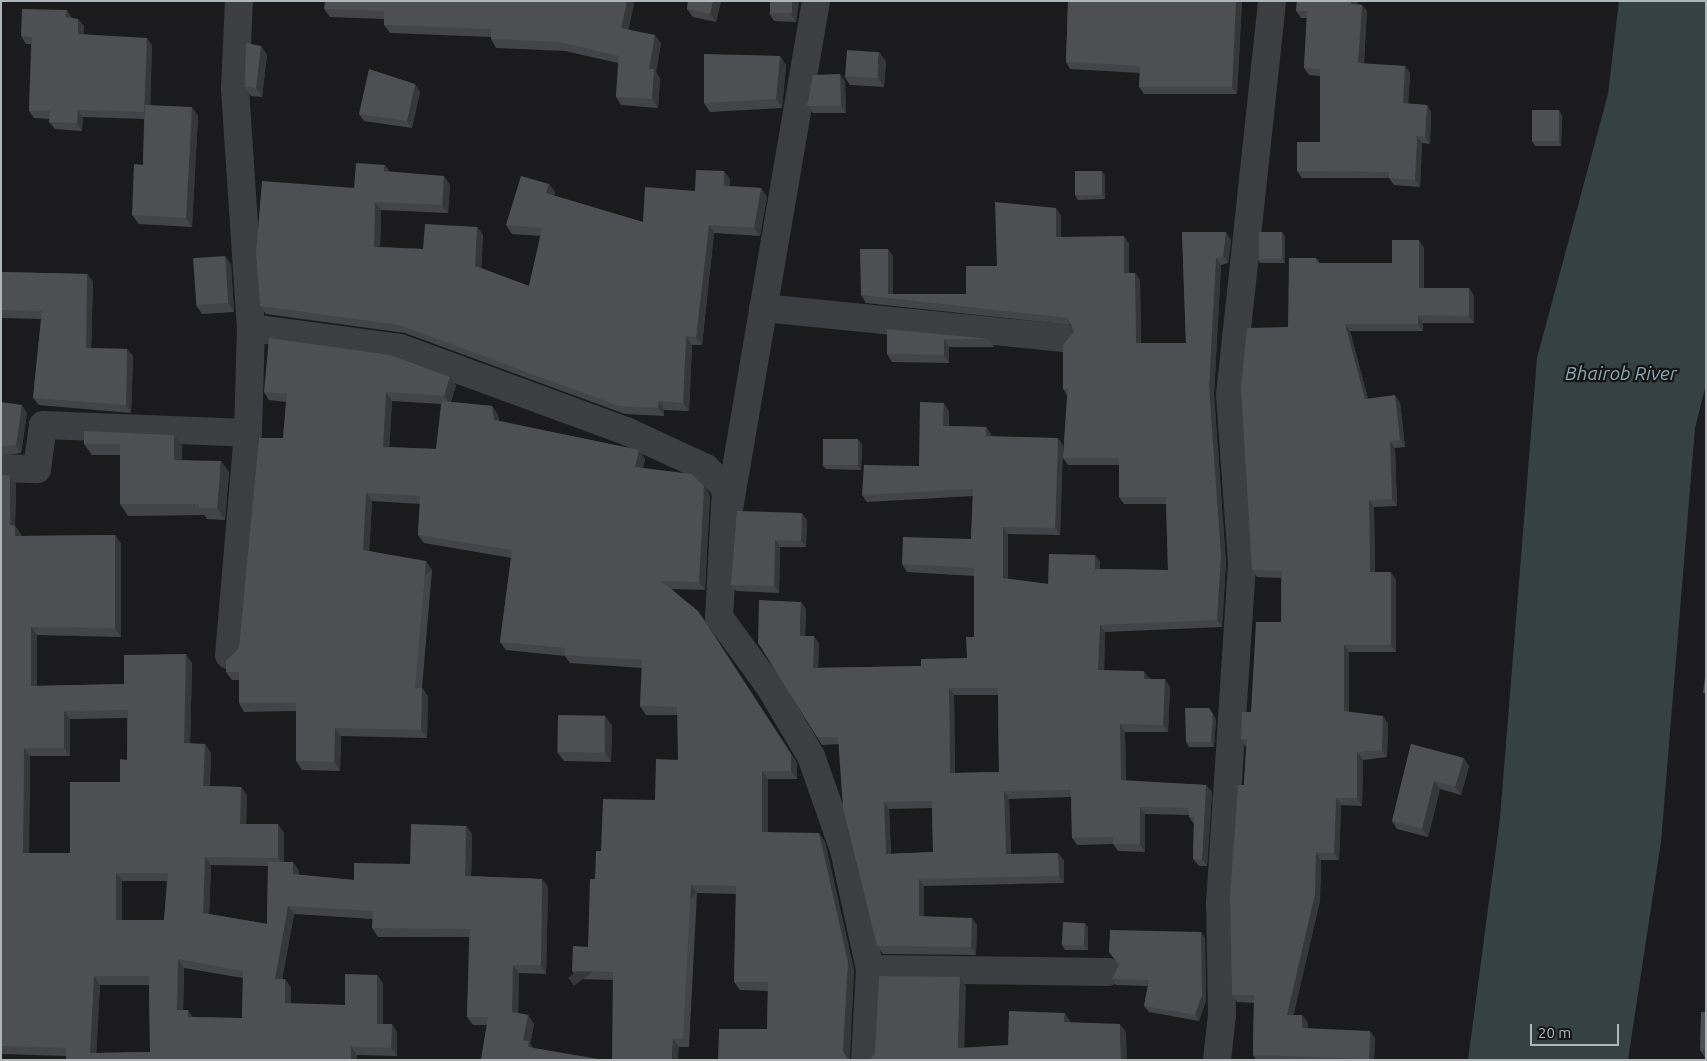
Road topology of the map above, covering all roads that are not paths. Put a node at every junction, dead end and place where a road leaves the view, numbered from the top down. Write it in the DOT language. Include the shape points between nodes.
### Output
graph roads {
  1 [pos="238,1"];
  2 [pos="816,1"];
  3 [pos="1272,1"];
  4 [pos="764,308"];
  5 [pos="251,328"];
  6 [pos="1064,338"];
  7 [pos="248,433"];
  8 [pos="1,468"];
  9 [pos="728,518"];
  10 [pos="228,655"];
  11 [pos="870,969"];
  12 [pos="1108,972"];
  13 [pos="865,1060"];
  14 [pos="1217,1060"];
  1 -- 5 [label="street" via="235,88"];
  2 -- 4 [label="street"];
  3 -- 14 [label="street" via="1230,395 1242,564 1220,904 1222,1015"];
  4 -- 6 [label="street"];
  4 -- 9 [label="street"];
  5 -- 7 [label="street"];
  5 -- 9 [label="street" via="400,348 626,431 706,468 726,489"];
  7 -- 8 [label="street" via="43,425 37,469"];
  7 -- 10 [label="street"];
  9 -- 11 [label="street" via="718,617 770,687 811,756 844,850"];
  11 -- 12 [label="street"];
  11 -- 13 [label="street"];
}
